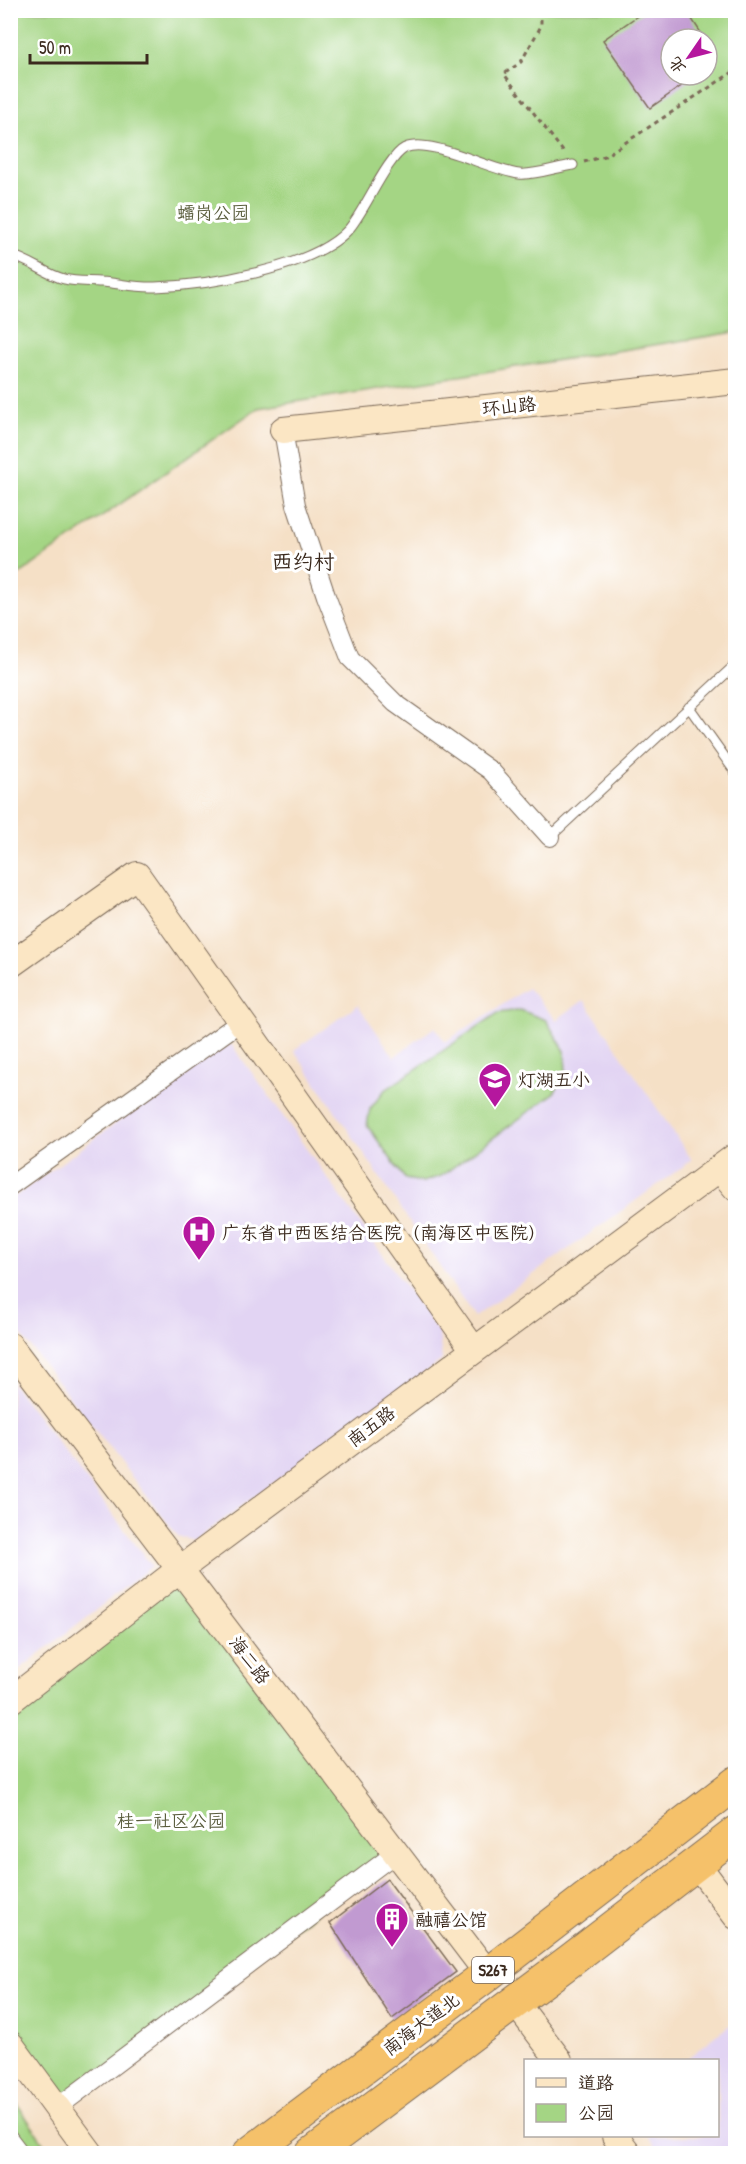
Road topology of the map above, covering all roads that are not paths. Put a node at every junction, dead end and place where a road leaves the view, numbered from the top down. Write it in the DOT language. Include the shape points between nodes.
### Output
graph roads {
  1 [pos="573,165"];
  2 [pos="10,255"];
  3 [pos="735,381"];
  4 [pos="283,430"];
  5 [pos="735,664"];
  6 [pos="689,707"];
  7 [pos="735,773"];
  8 [pos="550,837"];
  9 [pos="10,965"];
  10 [pos="240,1022"];
  11 [pos="727,1162"];
  12 [pos="10,1186"];
  13 [pos="735,1188"];
  14 [pos="10,1346"];
  15 [pos="474,1350"];
  16 [pos="180,1569"];
  17 [pos="10,1701"];
  18 [pos="735,1782"];
  19 [pos="735,1833"];
  20 [pos="397,1852"];
  21 [pos="696,1863"];
  22 [pos="735,1916"];
  23 [pos="488,1974"];
  24 [pos="515,2002"];
  25 [pos="10,2044"];
  26 [pos="558,2059"];
  27 [pos="58,2107"];
  28 [pos="10,2133"];
  29 [pos="616,2137"];
  30 [pos="14,2146"];
  31 [pos="26,2154"];
  32 [pos="91,2154"];
  33 [pos="249,2154"];
  34 [pos="312,2154"];
  35 [pos="629,2154"];
  1 -- 2 [label="lane" via="522,174 497,170 438,148 416,145 403,149 348,230 317,253 269,269 206,282 153,287 65,279"];
  3 -- 4 [label="street, 环山路"];
  4 -- 8 [label="street" via="296,505 350,658 395,703 491,771"];
  5 -- 6 [label="lane"];
  6 -- 7 [label="lane"];
  6 -- 8 [label="lane"];
  9 -- 10 [label="street" via="137,875"];
  10 -- 12 [label="street"];
  10 -- 15 [label="street"];
  11 -- 13 [label="street"];
  11 -- 15 [label="street, 南五路"];
  14 -- 16 [label="street, 海二路"];
  15 -- 16 [label="street, 南五路"];
  16 -- 17 [label="street, 南五路"];
  16 -- 20 [label="street, 海二路"];
  18 -- 23 [label="highway, 南海大道北 / S267"];
  19 -- 21 [label="highway, S267"];
  20 -- 23 [label="street, 海二路"];
  20 -- 27 [label="street"];
  21 -- 22 [label="street"];
  21 -- 24 [label="highway, S267"];
  23 -- 33 [label="highway, 南海大道北 / S267"];
  24 -- 26 [label="street"];
  24 -- 34 [label="highway, S267"];
  25 -- 27 [label="street"];
  27 -- 32 [label="street"];
  28 -- 30 [label="lane"];
  29 -- 35 [label="street"];
  30 -- 31 [label="lane"];
}
